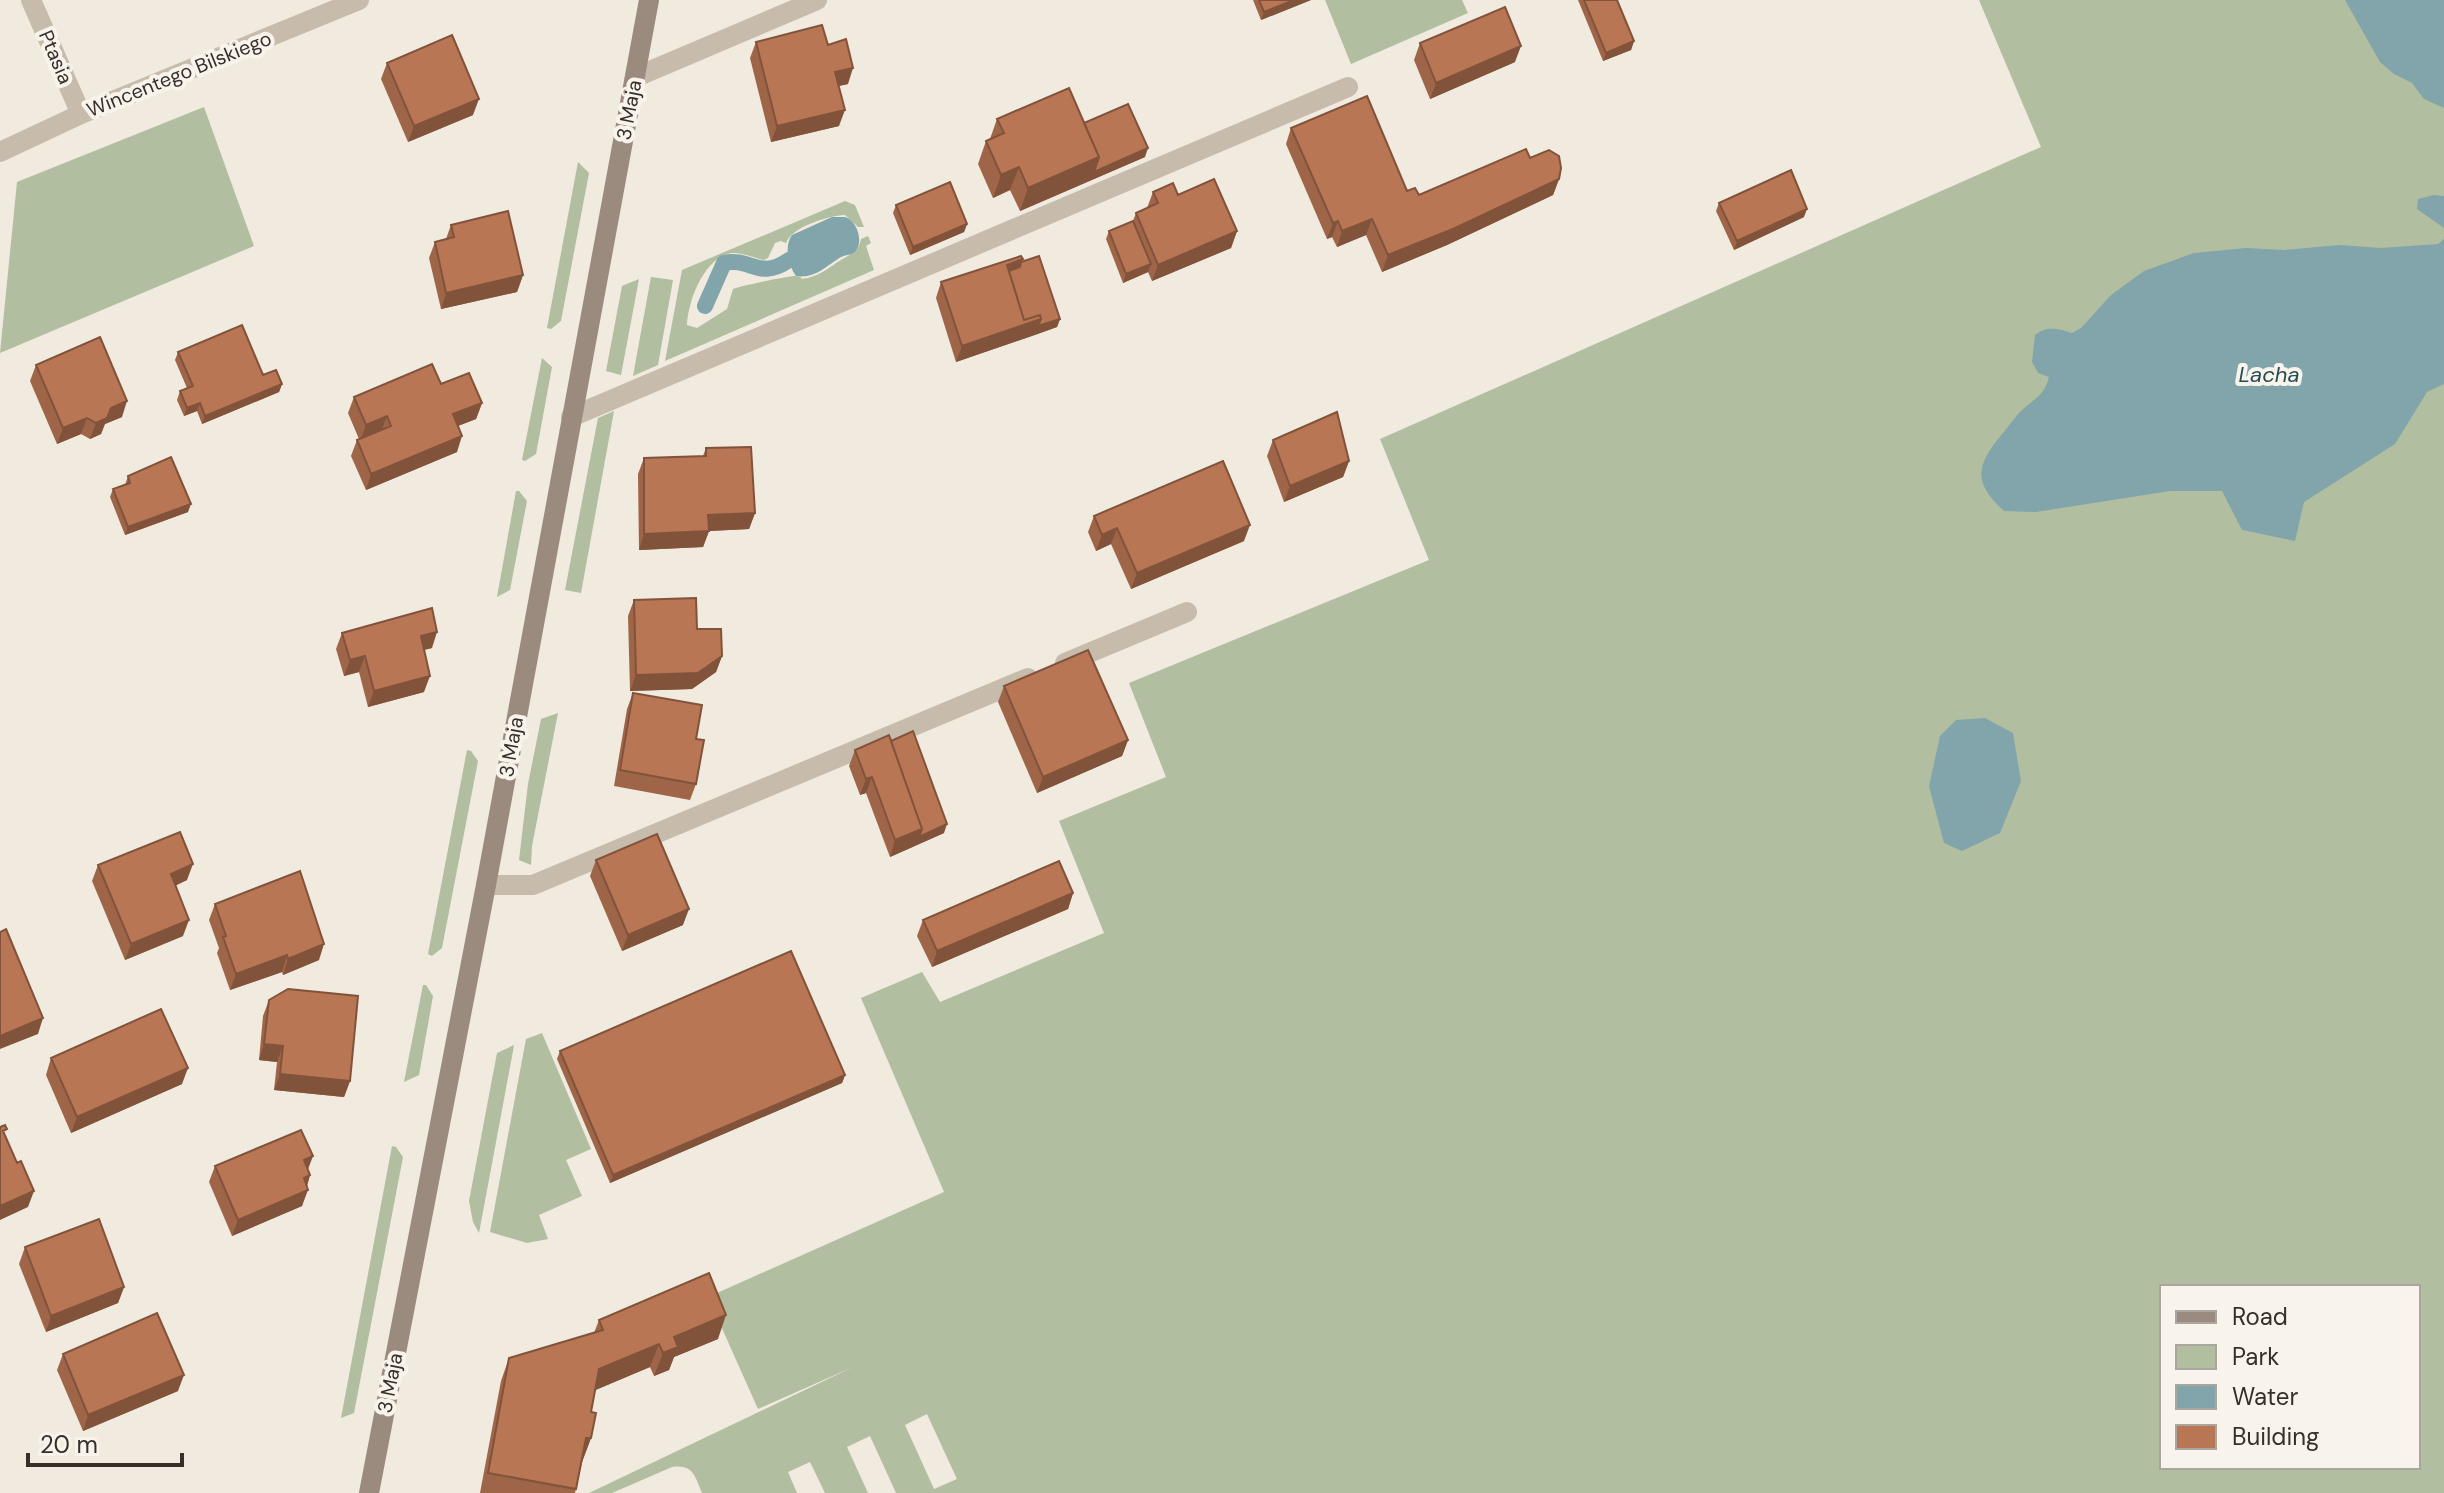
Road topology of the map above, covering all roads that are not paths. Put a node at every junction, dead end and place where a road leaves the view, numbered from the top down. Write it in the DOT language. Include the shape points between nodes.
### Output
graph roads {
  1 [pos="31,0"];
  2 [pos="359,0"];
  3 [pos="649,0"];
  4 [pos="817,0"];
  5 [pos="636,77"];
  6 [pos="1348,87"];
  7 [pos="81,114"];
  8 [pos="0,152"];
  9 [pos="571,417"];
  10 [pos="1187,612"];
  11 [pos="486,885"];
  12 [pos="369,1493"];
  1 -- 7 [label="street, Ptasia"];
  2 -- 7 [label="street, Wincentego Bilskiego"];
  3 -- 5 [label="street, 3 Maja"];
  4 -- 5 [label="street"];
  5 -- 9 [label="street, 3 Maja"];
  6 -- 9 [label="street"];
  7 -- 8 [label="street, Wincentego Bilskiego"];
  9 -- 11 [label="street, 3 Maja"];
  10 -- 11 [label="street" via="533,885"];
  11 -- 12 [label="street, 3 Maja"];
}
